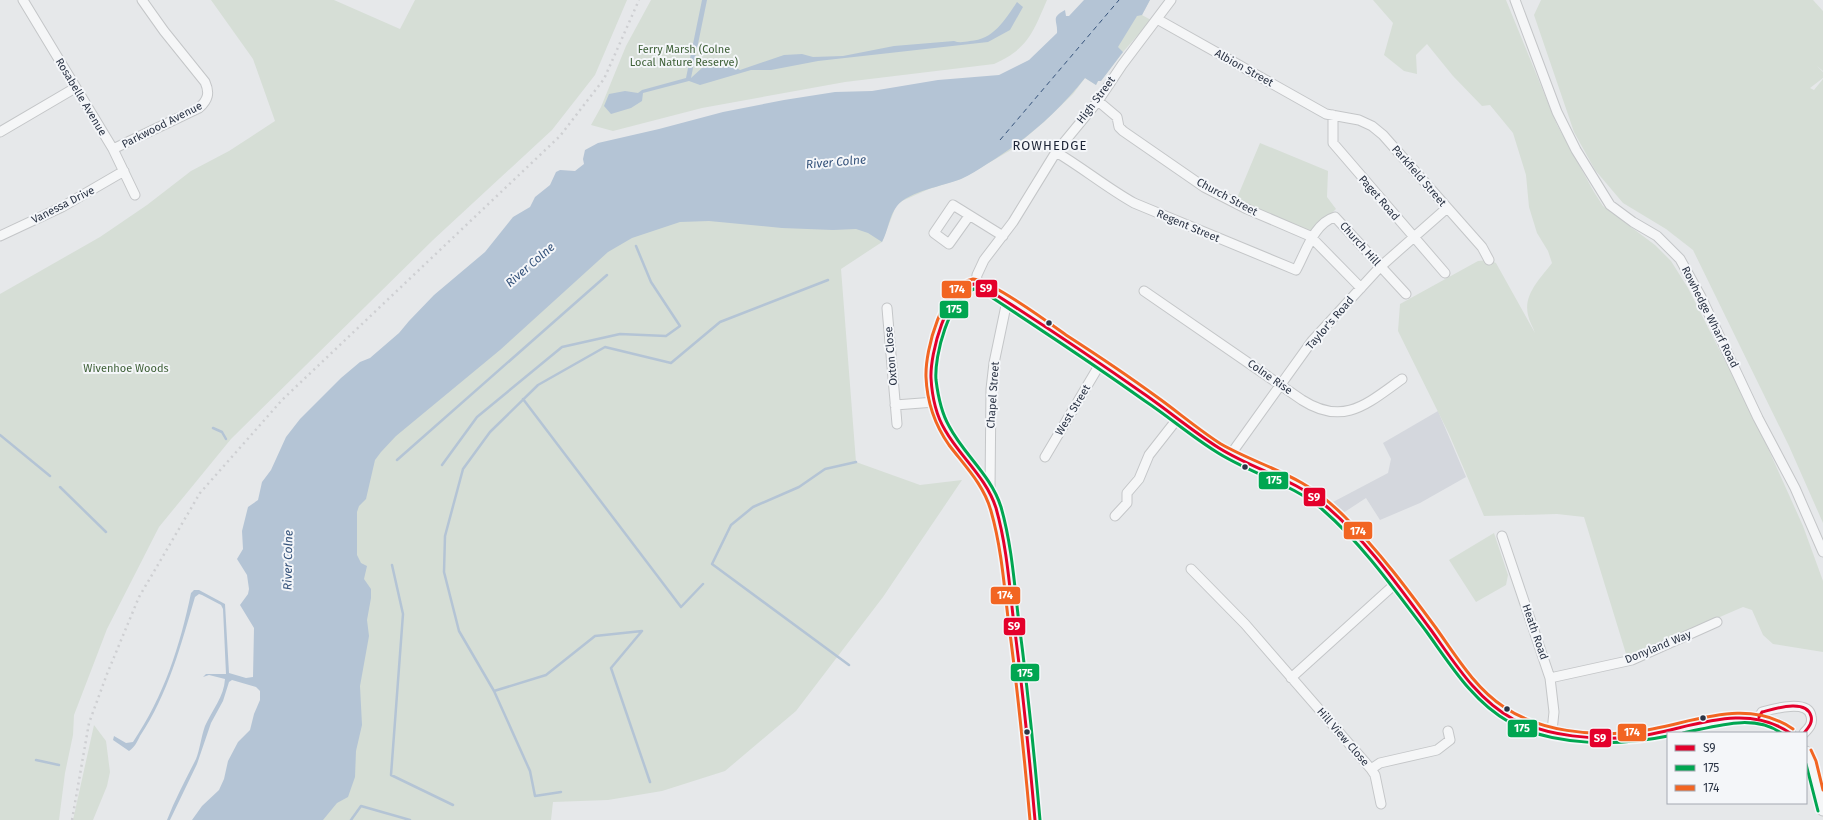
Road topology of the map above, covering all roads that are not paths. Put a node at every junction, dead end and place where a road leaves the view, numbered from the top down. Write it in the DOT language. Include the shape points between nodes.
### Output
graph roads {
  1 [pos="24,0"];
  2 [pos="142,0"];
  3 [pos="1171,0"];
  4 [pos="1515,0"];
  5 [pos="1157,19"];
  6 [pos="75,88"];
  7 [pos="1098,101"];
  8 [pos="1333,115"];
  9 [pos="0,132"];
  10 [pos="113,149"];
  11 [pos="1056,152"];
  12 [pos="124,171"];
  13 [pos="134,195"];
  14 [pos="1447,208"];
  15 [pos="969,216"];
  16 [pos="0,236"];
  17 [pos="1002,236"];
  18 [pos="1312,238"];
  19 [pos="1414,238"];
  20 [pos="1489,260"];
  21 [pos="1380,266"];
  22 [pos="1445,273"];
  23 [pos="976,284"];
  24 [pos="1361,288"];
  25 [pos="1144,291"];
  26 [pos="1406,294"];
  27 [pos="1007,301"];
  28 [pos="887,308"];
  29 [pos="1100,364"];
  30 [pos="1402,378"];
  31 [pos="1281,384"];
  32 [pos="935,402"];
  33 [pos="895,405"];
  34 [pos="1178,418"];
  35 [pos="897,424"];
  36 [pos="1231,454"];
  37 [pos="1045,457"];
  38 [pos="990,489"];
  39 [pos="1115,516"];
  40 [pos="1502,536"];
  41 [pos="1823,552"];
  42 [pos="1191,569"];
  43 [pos="1396,584"];
  44 [pos="1717,622"];
  45 [pos="1291,678"];
  46 [pos="1550,678"];
  47 [pos="1759,717"];
  48 [pos="1552,731"];
  49 [pos="1789,732"];
  50 [pos="1805,732"];
  51 [pos="1451,738"];
  52 [pos="1807,754"];
  53 [pos="1371,769"];
  54 [pos="1821,794"];
  55 [pos="1381,804"];
  56 [pos="1823,810"];
  57 [pos="1035,820"];
  1 -- 6 [label="street, Rosabelle Avenue"];
  2 -- 10 [label="street, Parkwood Avenue" via="205,82 209,89 208,96 199,108"];
  3 -- 5 [label="street, High Street"];
  4 -- 41 [label="street, Rowhedge Wharf Road" via="1557,112 1576,150 1610,205 1657,236 1680,259 1701,297"];
  5 -- 7 [label="street, High Street"];
  5 -- 8 [label="street, Albion Street" via="1326,114"];
  6 -- 9 [label="street"];
  6 -- 10 [label="street, Rosabelle Avenue"];
  7 -- 11 [label="street, High Street"];
  7 -- 18 [label="street, Church Street" via="1117,117 1119,127 1123,131 1204,187"];
  8 -- 14 [label="street, Parkfield Street" via="1359,120 1372,126 1383,135"];
  8 -- 19 [label="street, Paget Road" via="1332,143"];
  10 -- 12 [label="street, Rosabelle Avenue"];
  11 -- 17 [label="street, High Street"];
  11 -- 18 [label="street, Regent Street" via="1134,203 1296,270"];
  12 -- 13 [label="street, Rosabelle Avenue"];
  12 -- 16 [label="street, Vanessa Drive" via="62,207"];
  14 -- 19 [label="street, Taylor's Road"];
  14 -- 20 [label="street, Parkfield Street" via="1482,247"];
  15 -- 17 [label="street"];
  17 -- 23 [label="street, High Street" via="978,270"];
  18 -- 21 [label="street, Church Hill" via="1327,220 1335,217"];
  18 -- 24 [label="street, Church Street"];
  19 -- 21 [label="street, Taylor's Road"];
  19 -- 22 [label="street, Paget Road"];
  21 -- 24 [label="street, Taylor's Road"];
  21 -- 26 [label="street, Church Hill"];
  23 -- 27 [label="street"];
  23 -- 32 [label="street" via="964,288 957,295 941,323 932,361 931,375"];
  24 -- 31 [label="street, Taylor's Road" via="1312,341"];
  25 -- 31 [label="street, Colne Rise"];
  27 -- 29 [label="street"];
  27 -- 38 [label="street, Chapel Street" via="991,388"];
  28 -- 33 [label="street, Oxton Close"];
  29 -- 34 [label="street"];
  29 -- 37 [label="street, West Street"];
  30 -- 31 [label="street, Colne Rise" via="1361,407 1335,413 1311,406"];
  31 -- 36 [label="street, Taylor's Road"];
  32 -- 33 [label="street"];
  32 -- 38 [label="street" via="946,432"];
  33 -- 35 [label="street, Oxton Close"];
  34 -- 36 [label="street"];
  34 -- 39 [label="street" via="1149,455 1139,479 1127,493 1127,503"];
  36 -- 43 [label="street" via="1278,475 1324,504 1344,522"];
  38 -- 57 [label="street" via="996,508 1009,582 1023,691"];
  40 -- 46 [label="street, Heath Road"];
  42 -- 45 [label="street, Hill View Close" via="1245,624"];
  43 -- 45 [label="street"];
  43 -- 48 [label="street" via="1484,697 1514,718"];
  44 -- 46 [label="street, Donyland Way" via="1632,660"];
  45 -- 53 [label="street, Hill View Close"];
  46 -- 48 [label="street, Heath Road" via="1554,712"];
  47 -- 48 [label="street" via="1740,716 1632,737 1599,737"];
  47 -- 49 [label="street" via="1774,722"];
  47 -- 50 [label="street" via="1762,712 1772,709 1802,707 1811,713 1812,718 1811,725"];
  51 -- 53 [label="street" via="1437,750 1380,763"];
  52 -- 54 [label="street"];
  53 -- 55 [label="street, Hill View Close" via="1375,775"];
  54 -- 56 [label="street"];
}
